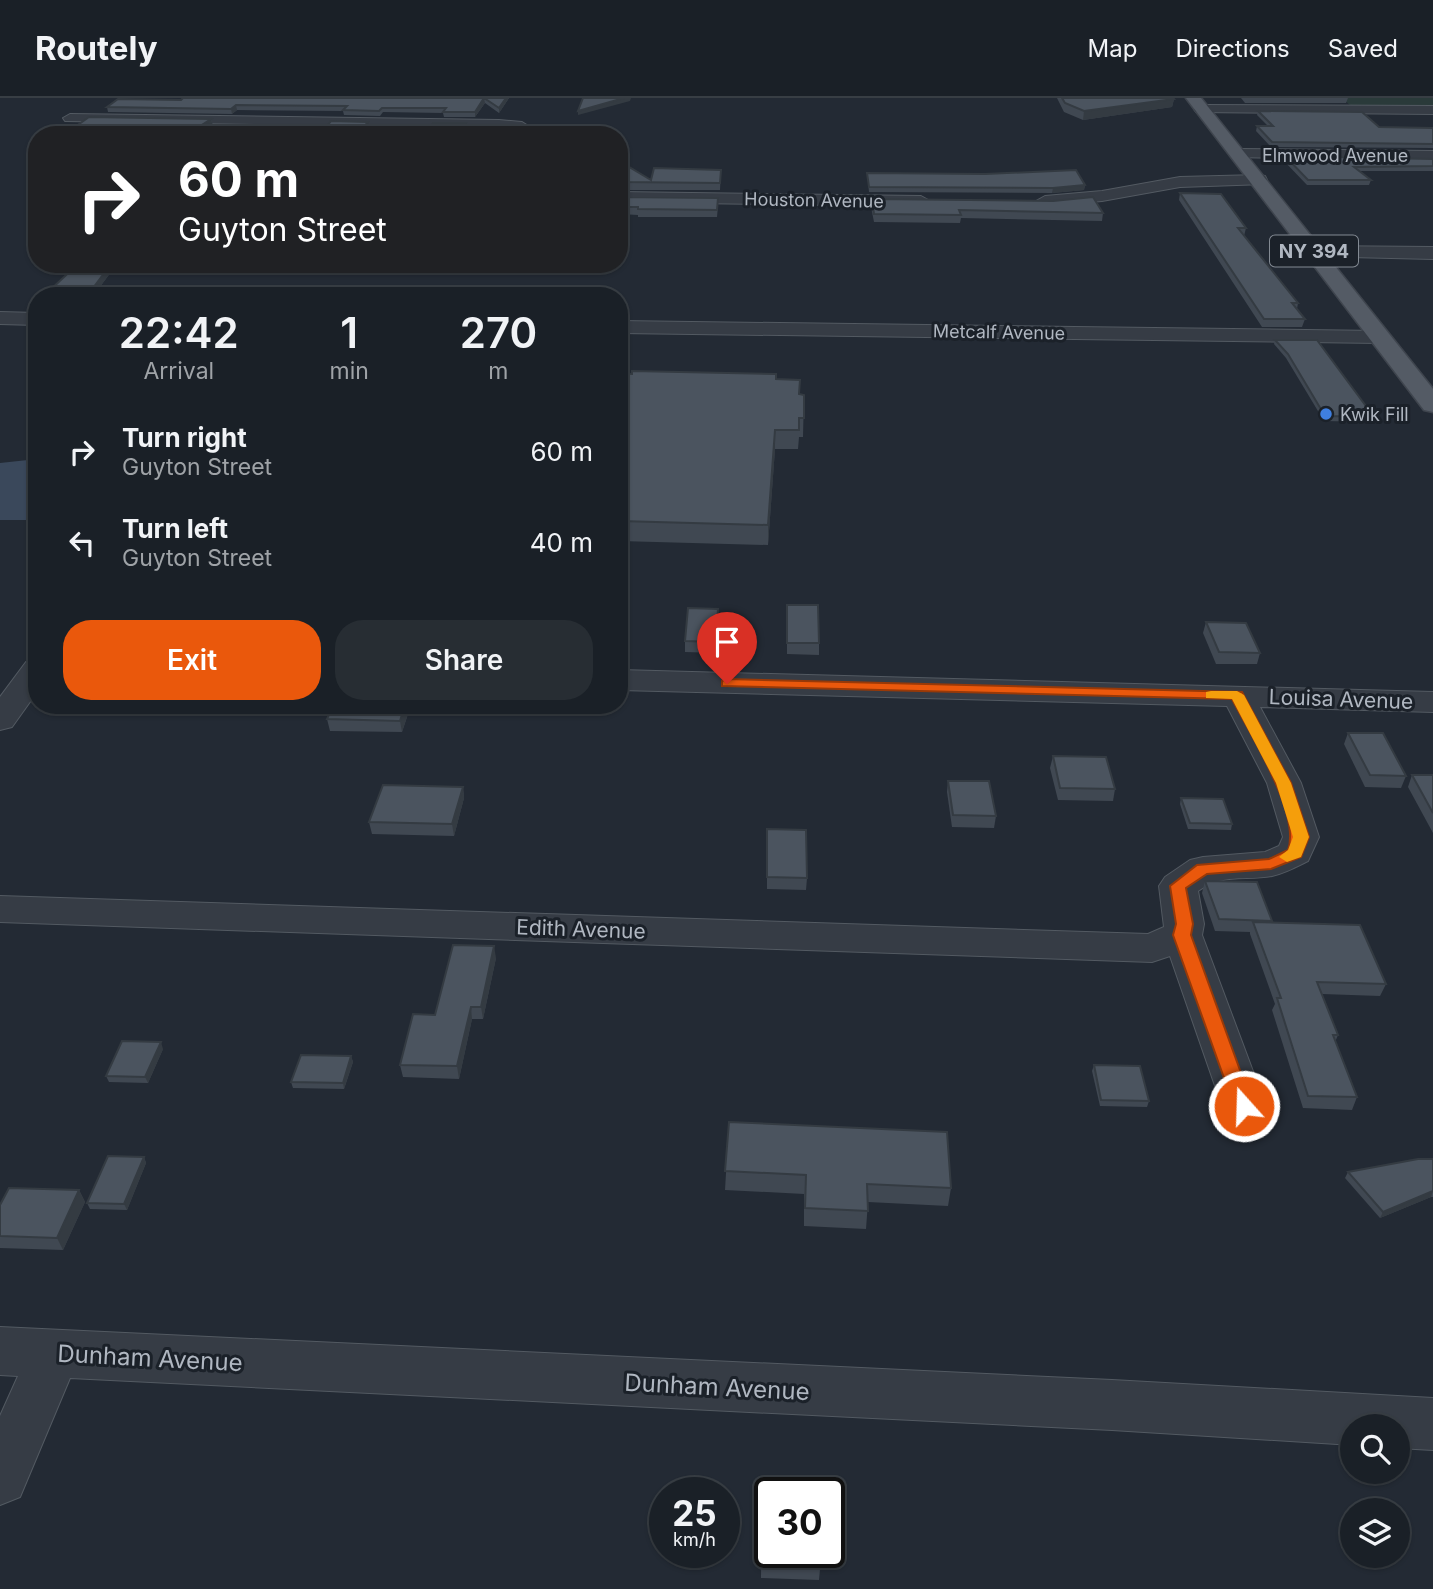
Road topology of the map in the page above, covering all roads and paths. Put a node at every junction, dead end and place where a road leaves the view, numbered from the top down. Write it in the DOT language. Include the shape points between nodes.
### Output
graph roads {
  1 [pos="1197,104"];
  2 [pos="1433,110"];
  3 [pos="70,118"];
  4 [pos="309,126"];
  5 [pos="459,126"];
  6 [pos="514,126"];
  7 [pos="1238,154"];
  8 [pos="1433,156"];
  9 [pos="1259,180"];
  10 [pos="628,197"];
  11 [pos="935,201"];
  12 [pos="1028,201"];
  13 [pos="1314,252"];
  14 [pos="1433,253"];
  15 [pos="0,318"];
  16 [pos="28,319"];
  17 [pos="628,327"];
  18 [pos="1380,337"];
  19 [pos="1433,405"];
  20 [pos="628,680"];
  21 [pos="28,682"];
  22 [pos="1237,695"];
  23 [pos="1433,702"];
  24 [pos="0,720"];
  25 [pos="0,909"];
  26 [pos="1172,940"];
  27 [pos="1244,1106"];
  28 [pos="0,1351"];
  29 [pos="55,1353"];
  30 [pos="1433,1424"];
  31 [pos="0,1478"];
  1 -- 2 [label="street"];
  1 -- 7 [label="main road, NY 394"];
  3 -- 4 [label="street"];
  5 -- 6 [label="street"];
  7 -- 8 [label="street, Elmwood Avenue"];
  7 -- 9 [label="main road, NY 394"];
  9 -- 12 [label="street" via="1180,181 1102,196"];
  9 -- 13 [label="main road, NY 394"];
  10 -- 11 [label="street, Houston Avenue"];
  13 -- 14 [label="street"];
  13 -- 18 [label="main road, NY 394"];
  15 -- 16 [label="street"];
  17 -- 18 [label="street, Metcalf Avenue"];
  18 -- 19 [label="main road, NY 394"];
  20 -- 22 [label="street, Louisa Avenue"];
  21 -- 24 [label="street"];
  22 -- 23 [label="street, Louisa Avenue"];
  22 -- 26 [label="street" via="1284,783 1301,837 1295,853 1271,864 1203,869 1178,886 1184,924"];
  25 -- 26 [label="street, Edith Avenue" via="1152,948"];
  26 -- 27 [label="street"];
  28 -- 29 [label="street, Dunham Avenue"];
  29 -- 30 [label="street, Dunham Avenue"];
  29 -- 31 [label="street"];
}
